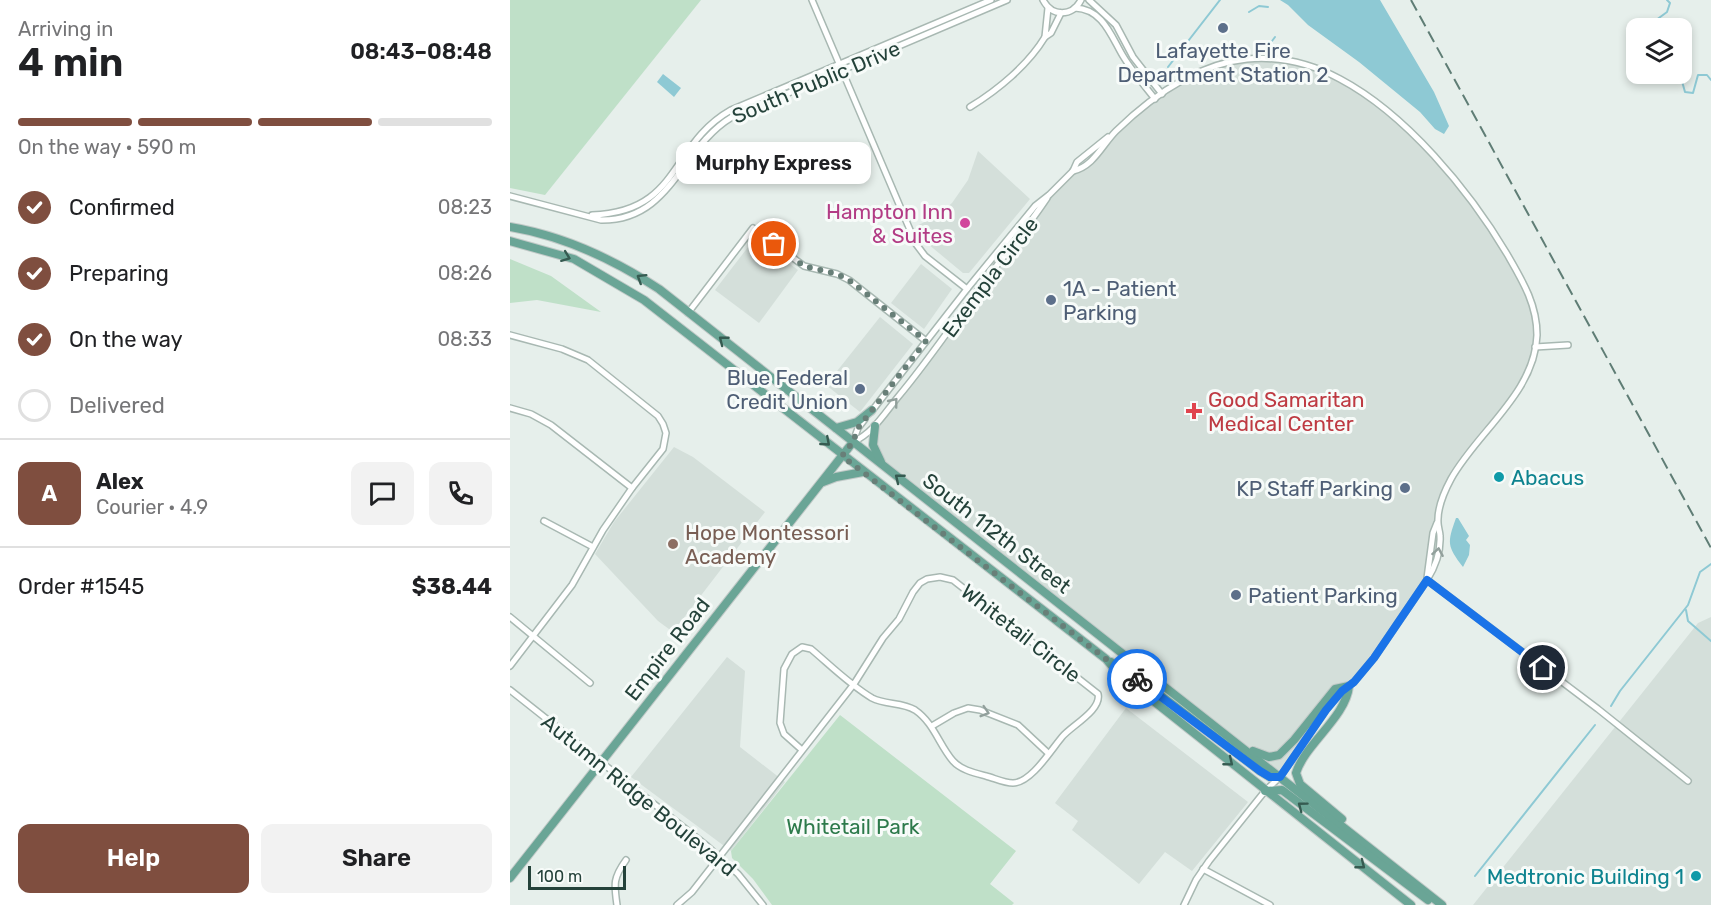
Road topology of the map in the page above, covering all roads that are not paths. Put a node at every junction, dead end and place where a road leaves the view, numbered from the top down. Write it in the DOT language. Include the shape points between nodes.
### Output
graph roads {
  1 [pos="812,0"];
  2 [pos="991,0"];
  3 [pos="1007,0"];
  4 [pos="1043,0"];
  5 [pos="1081,0"];
  6 [pos="1089,0"];
  7 [pos="1048,8"];
  8 [pos="1075,8"];
  9 [pos="1061,13"];
  10 [pos="1045,37"];
  11 [pos="841,67"];
  12 [pos="1162,94"];
  13 [pos="1155,99"];
  14 [pos="970,107"];
  15 [pos="1049,195"];
  16 [pos="510,196"];
  17 [pos="510,227"];
  18 [pos="510,241"];
  19 [pos="967,289"];
  20 [pos="688,313"];
  21 [pos="510,335"];
  22 [pos="926,341"];
  23 [pos="1568,345"];
  24 [pos="1535,347"];
  25 [pos="510,408"];
  26 [pos="872,410"];
  27 [pos="875,426"];
  28 [pos="836,428"];
  29 [pos="853,442"];
  30 [pos="842,456"];
  31 [pos="883,465"];
  32 [pos="863,471"];
  33 [pos="820,484"];
  34 [pos="632,488"];
  35 [pos="544,521"];
  36 [pos="593,547"];
  37 [pos="1427,580"];
  38 [pos="510,616"];
  39 [pos="532,637"];
  40 [pos="1106,659"];
  41 [pos="510,666"];
  42 [pos="590,683"];
  43 [pos="854,684"];
  44 [pos="1349,686"];
  45 [pos="510,690"];
  46 [pos="932,726"];
  47 [pos="1243,747"];
  48 [pos="802,750"];
  49 [pos="1048,753"];
  50 [pos="601,762"];
  51 [pos="1280,777"];
  52 [pos="1688,781"];
  53 [pos="1265,791"];
  54 [pos="719,856"];
  55 [pos="626,860"];
  56 [pos="1203,869"];
  57 [pos="510,878"];
  58 [pos="1438,902"];
  59 [pos="617,905"];
  60 [pos="677,905"];
  61 [pos="763,905"];
  62 [pos="1184,905"];
  63 [pos="1270,905"];
  64 [pos="1411,905"];
  1 -- 11 [label="street"];
  2 -- 11 [label="street, South Public Drive"];
  3 -- 11 [label="street, South Public Drive"];
  4 -- 7 [label="street"];
  5 -- 8 [label="street"];
  6 -- 12 [label="street" via="1116,25 1133,57"];
  7 -- 9 [label="street"];
  7 -- 10 [label="street"];
  8 -- 9 [label="street"];
  8 -- 13 [label="street" via="1087,10 1102,22"];
  9 -- 10 [label="street"];
  10 -- 14 [label="street" via="998,87"];
  11 -- 16 [label="street, South Public Drive" via="722,124 665,192 628,218 597,219"];
  11 -- 19 [label="street" via="916,244 925,256"];
  12 -- 13 [label="street, Exempla Circle"];
  12 -- 24 [label="street, Exempla Circle" via="1203,70 1257,58 1317,69 1362,92 1427,149 1491,228 1533,304"];
  13 -- 15 [label="street, Exempla Circle"];
  15 -- 19 [label="street, Exempla Circle" via="1035,206"];
  27 -- 15 [label="street, Exempla Circle, one-way"];
  20 -- 17 [label="main road, South 112th Street, one-way" via="638,275 603,257 558,238"];
  18 -- 30 [label="main road, South 112th Street, one-way" via="574,259 644,300"];
  19 -- 22 [label="street, Exempla Circle"];
  20 -- 22 [label="street" via="753,228 804,266 849,280"];
  28 -- 20 [label="main road, South 112th Street, one-way"];
  21 -- 34 [label="street" via="588,360 658,416 666,433 663,449"];
  22 -- 26 [label="street, Exempla Circle"];
  23 -- 24 [label="street"];
  24 -- 37 [label="street, Exempla Circle" via="1524,379 1452,477 1432,533"];
  25 -- 34 [label="street" via="546,422"];
  26 -- 28 [label="main road" via="857,422"];
  26 -- 29 [label="street, Exempla Circle"];
  27 -- 29 [label="street, Exempla Circle"];
  27 -- 31 [label="main road" via="873,445"];
  28 -- 29 [label="main road, South 112th Street"];
  29 -- 30 [label="main road, Empire Road"];
  29 -- 31 [label="main road, South 112th Street"];
  30 -- 32 [label="main road, South 112th Street"];
  30 -- 33 [label="main road, Empire Road"];
  47 -- 31 [label="main road, South 112th Street, one-way"];
  32 -- 33 [label="main road"];
  32 -- 40 [label="main road, South 112th Street"];
  33 -- 50 [label="main road, Empire Road"];
  34 -- 36 [label="street"];
  35 -- 36 [label="street"];
  36 -- 39 [label="street" via="572,585"];
  37 -- 44 [label="street" via="1374,658"];
  37 -- 52 [label="street"];
  38 -- 39 [label="street"];
  39 -- 41 [label="street"];
  39 -- 42 [label="street"];
  40 -- 51 [label="main road" via="1151,688 1260,771"];
  40 -- 53 [label="main road, South 112th Street, one-way"];
  43 -- 46 [label="street, Whitetail Circle" via="873,698 915,710"];
  43 -- 48 [label="street, Whitetail Circle"];
  43 -- 48 [label="street" via="808,648 802,647 792,654 784,669 780,723 784,734"];
  43 -- 49 [label="street, Whitetail Circle" via="920,583 927,579 953,580 1098,694 1099,701 1088,714"];
  44 -- 47 [label="main road" via="1335,689 1280,755 1266,756"];
  44 -- 51 [label="street" via="1326,710"];
  44 -- 58 [label="main road" via="1341,708 1298,768 1297,779 1432,892"];
  45 -- 50 [label="street, Autumn Ridge Boulevard"];
  46 -- 49 [label="street, one-way" via="968,708 980,710 1018,725"];
  46 -- 49 [label="street, Whitetail Circle" via="956,763 1008,782 1029,777"];
  47 -- 51 [label="main road, South 112th Street"];
  48 -- 54 [label="street, Whitetail Circle"];
  50 -- 54 [label="street, Autumn Ridge Boulevard"];
  50 -- 57 [label="main road, Empire Road"];
  51 -- 53 [label="street"];
  51 -- 58 [label="main road, South 112th Street"];
  53 -- 56 [label="street"];
  58 -- 53 [label="main road, one-way" via="1417,893 1282,790"];
  53 -- 64 [label="main road, South 112th Street, one-way"];
  54 -- 60 [label="street, Whitetail Circle"];
  54 -- 61 [label="street, Autumn Ridge Boulevard"];
  55 -- 59 [label="street" via="614,884"];
  56 -- 62 [label="street"];
  56 -- 63 [label="street"];
}
